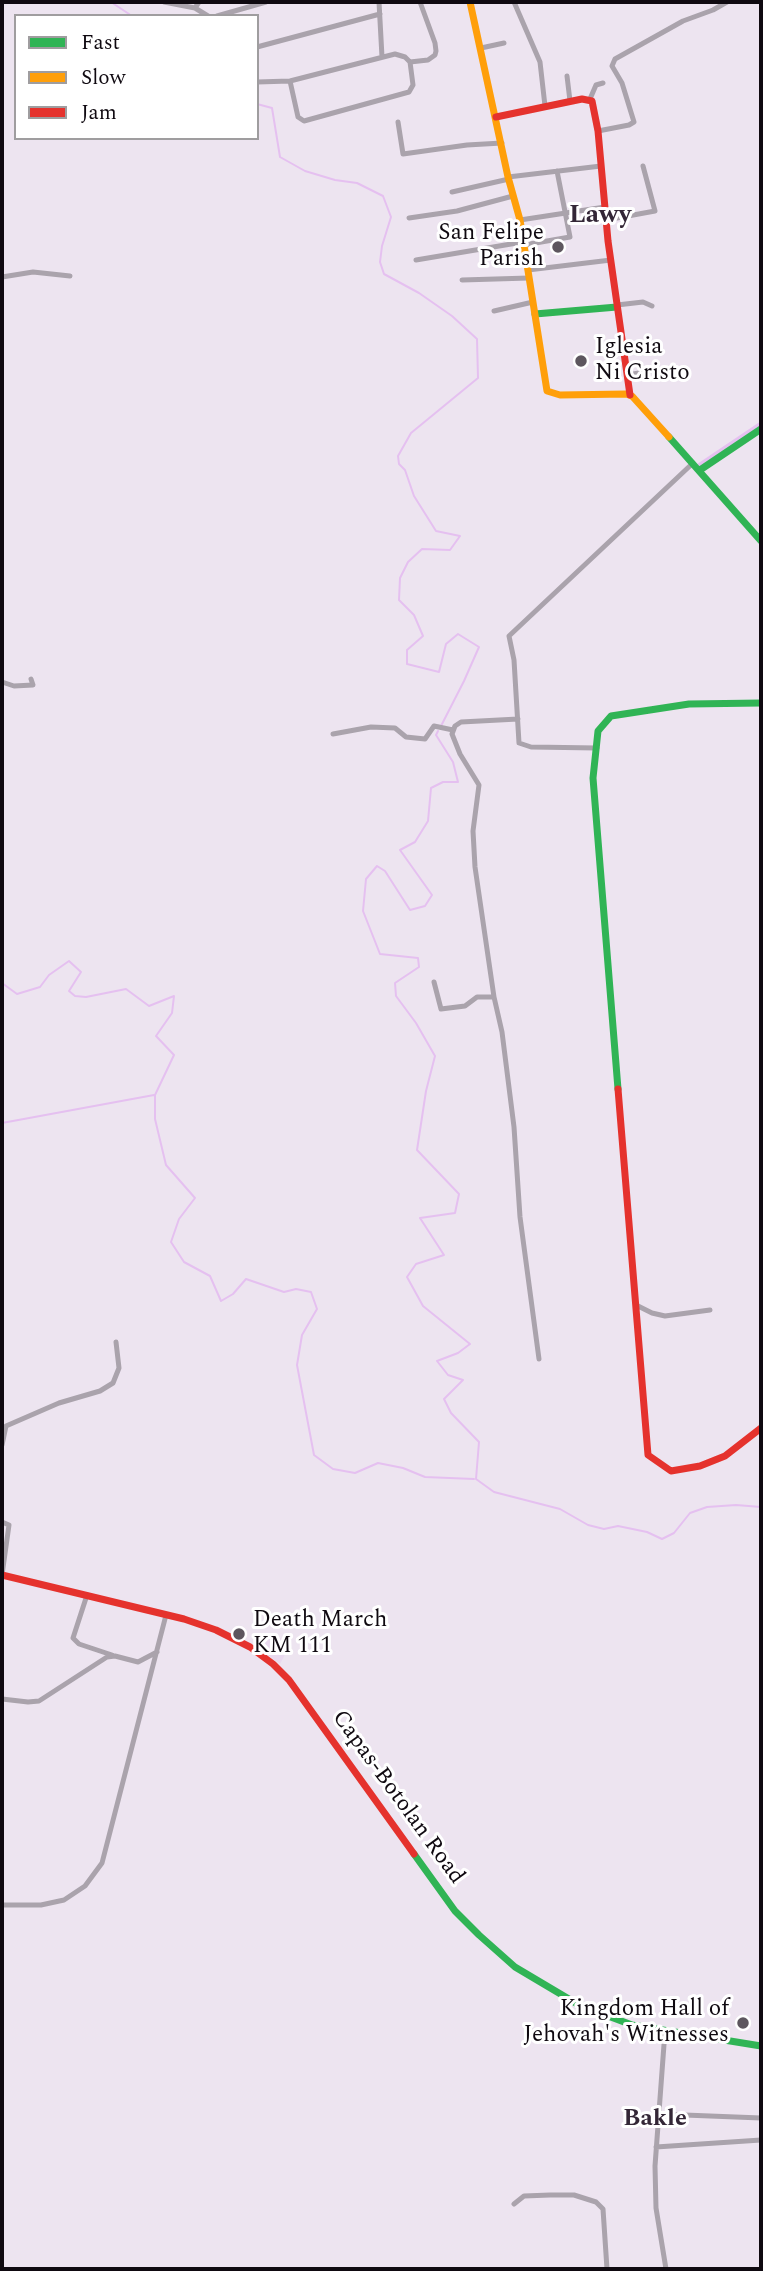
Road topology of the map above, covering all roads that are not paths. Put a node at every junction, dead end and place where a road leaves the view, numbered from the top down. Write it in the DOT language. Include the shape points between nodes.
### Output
graph roads {
  1 [pos="164,2"];
  2 [pos="199,2"];
  3 [pos="266,2"];
  4 [pos="379,2"];
  5 [pos="420,2"];
  6 [pos="470,2"];
  7 [pos="514,2"];
  8 [pos="727,2"];
  9 [pos="195,8"];
  10 [pos="205,14"];
  11 [pos="224,14"];
  12 [pos="380,15"];
  13 [pos="504,43"];
  14 [pos="259,46"];
  15 [pos="481,48"];
  16 [pos="382,57"];
  17 [pos="410,62"];
  18 [pos="567,76"];
  19 [pos="290,81"];
  20 [pos="259,82"];
  21 [pos="603,83"];
  22 [pos="590,99"];
  23 [pos="570,101"];
  24 [pos="545,106"];
  25 [pos="496,117"];
  26 [pos="398,122"];
  27 [pos="598,131"];
  28 [pos="502,143"];
  29 [pos="601,166"];
  30 [pos="643,166"];
  31 [pos="556,171"];
  32 [pos="508,178"];
  33 [pos="452,192"];
  34 [pos="513,196"];
  35 [pos="605,207"];
  36 [pos="565,213"];
  37 [pos="409,218"];
  38 [pos="520,219"];
  39 [pos="606,220"];
  40 [pos="524,243"];
  41 [pos="416,260"];
  42 [pos="611,260"];
  43 [pos="529,274"];
  44 [pos="70,276"];
  45 [pos="2,277"];
  46 [pos="462,280"];
  47 [pos="533,302"];
  48 [pos="617,306"];
  49 [pos="652,306"];
  50 [pos="494,312"];
  51 [pos="535,314"];
  52 [pos="663,369"];
  53 [pos="627,375"];
  54 [pos="630,395"];
  55 [pos="761,429"];
  56 [pos="693,463"];
  57 [pos="700,470"];
  58 [pos="761,541"];
  59 [pos="31,679"];
  60 [pos="2,682"];
  61 [pos="761,702"];
  62 [pos="518,719"];
  63 [pos="453,730"];
  64 [pos="333,734"];
  65 [pos="597,748"];
  66 [pos="434,982"];
  67 [pos="494,997"];
  68 [pos="635,1304"];
  69 [pos="710,1310"];
  70 [pos="116,1342"];
  71 [pos="539,1359"];
  72 [pos="761,1428"];
  73 [pos="2,1445"];
  74 [pos="2,1522"];
  75 [pos="2,1575"];
  76 [pos="87,1595"];
  77 [pos="166,1615"];
  78 [pos="156,1652"];
  79 [pos="115,1656"];
  80 [pos="2,1699"];
  81 [pos="2,1905"];
  82 [pos="665,2031"];
  83 [pos="761,2046"];
  84 [pos="659,2114"];
  85 [pos="761,2118"];
  86 [pos="761,2140"];
  87 [pos="656,2147"];
  88 [pos="514,2204"];
  89 [pos="607,2269"];
  90 [pos="666,2269"];
  1 -- 9 [label="street"];
  2 -- 9 [label="street"];
  3 -- 11 [label="street"];
  4 -- 12 [label="street"];
  5 -- 17 [label="street" via="436,51 428,60"];
  6 -- 15 [label="main road"];
  7 -- 24 [label="street" via="540,62"];
  8 -- 27 [label="street" via="613,61 634,122"];
  9 -- 10 [label="street"];
  12 -- 14 [label="street"];
  12 -- 16 [label="street"];
  13 -- 15 [label="street"];
  15 -- 25 [label="main road"];
  16 -- 17 [label="street" via="401,55"];
  16 -- 19 [label="street"];
  17 -- 19 [label="street" via="411,91 304,121 298,117"];
  18 -- 23 [label="street"];
  19 -- 20 [label="street"];
  21 -- 22 [label="street" via="596,85"];
  22 -- 23 [label="main road"];
  22 -- 27 [label="main road"];
  23 -- 24 [label="main road"];
  24 -- 25 [label="main road"];
  25 -- 28 [label="main road"];
  26 -- 28 [label="street" via="403,155"];
  27 -- 29 [label="main road"];
  28 -- 32 [label="main road"];
  29 -- 31 [label="street"];
  29 -- 35 [label="main road"];
  30 -- 39 [label="street" via="655,211"];
  31 -- 32 [label="street"];
  31 -- 36 [label="street"];
  32 -- 33 [label="street"];
  32 -- 34 [label="main road"];
  34 -- 37 [label="street"];
  34 -- 38 [label="main road"];
  35 -- 36 [label="street"];
  35 -- 39 [label="main road"];
  36 -- 38 [label="street"];
  36 -- 40 [label="street" via="570,237"];
  38 -- 40 [label="main road"];
  39 -- 42 [label="main road"];
  40 -- 41 [label="street"];
  40 -- 43 [label="main road"];
  42 -- 43 [label="street"];
  42 -- 48 [label="main road"];
  43 -- 46 [label="street"];
  43 -- 47 [label="main road"];
  44 -- 45 [label="street" via="33,272"];
  47 -- 50 [label="street"];
  47 -- 51 [label="main road"];
  48 -- 49 [label="street" via="643,302"];
  48 -- 51 [label="main road"];
  48 -- 53 [label="main road"];
  51 -- 54 [label="main road" via="547,391"];
  52 -- 53 [label="street"];
  53 -- 54 [label="main road"];
  54 -- 56 [label="main road"];
  55 -- 57 [label="main road"];
  56 -- 57 [label="main road"];
  56 -- 62 [label="street" via="510,634"];
  57 -- 58 [label="main road"];
  59 -- 60 [label="street" via="33,685"];
  61 -- 65 [label="main road" via="689,704 615,715 600,727"];
  62 -- 63 [label="street" via="461,722"];
  62 -- 65 [label="street" via="517,740 522,745"];
  63 -- 64 [label="street" via="433,727 425,739 406,737 395,728"];
  63 -- 67 [label="street" via="455,745 479,785 473,845"];
  65 -- 68 [label="main road" via="594,800"];
  66 -- 67 [label="street" via="441,1009 465,1006 477,997"];
  67 -- 71 [label="street" via="514,1127 520,1217"];
  68 -- 69 [label="street" via="665,1316"];
  68 -- 72 [label="main road" via="650,1458 671,1471 700,1465 725,1456"];
  70 -- 73 [label="street" via="119,1368 113,1383 6,1426"];
  74 -- 75 [label="street" via="9,1525"];
  75 -- 76 [label="main road, Capas-Botolan Road"];
  76 -- 77 [label="main road, Capas-Botolan Road"];
  76 -- 79 [label="street" via="73,1637 79,1644"];
  77 -- 78 [label="street"];
  77 -- 82 [label="main road, Capas-Botolan Road" via="232,1637 282,1672 447,1900 502,1956 579,2004 632,2025"];
  78 -- 79 [label="street" via="138,1662"];
  78 -- 81 [label="street" via="108,1843 93,1878 64,1899 41,1905"];
  79 -- 80 [label="street" via="99,1661 39,1701"];
  82 -- 83 [label="main road, Capas-Botolan Road"];
  82 -- 84 [label="street"];
  84 -- 85 [label="street"];
  84 -- 87 [label="street"];
  86 -- 87 [label="street"];
  87 -- 90 [label="street" via="656,2208"];
  88 -- 89 [label="street" via="524,2196 550,2195 574,2195 596,2202 603,2209"];
}
